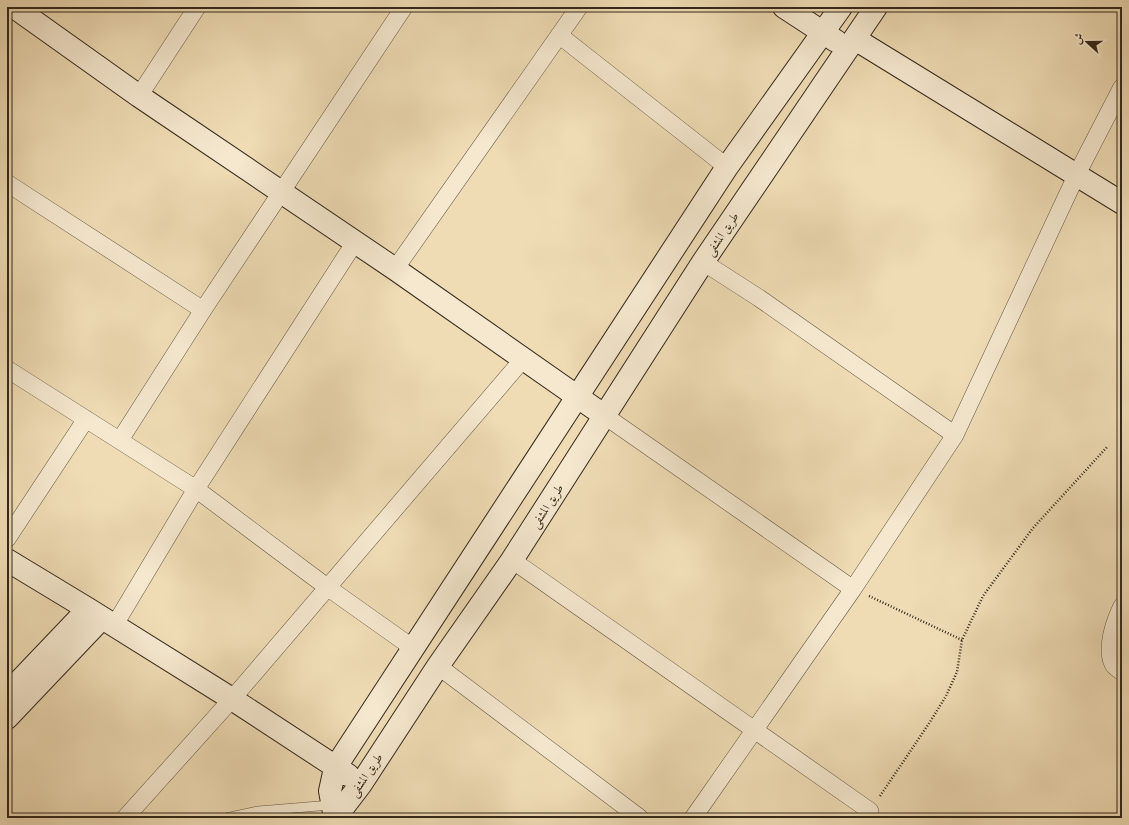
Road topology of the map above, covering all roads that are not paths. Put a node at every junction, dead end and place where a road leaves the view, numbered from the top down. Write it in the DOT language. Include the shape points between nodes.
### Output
graph roads {
  1 [pos="14,7"];
  2 [pos="197,7"];
  3 [pos="404,7"];
  4 [pos="579,7"];
  5 [pos="784,7"];
  6 [pos="876,7"];
  7 [pos="830,16"];
  8 [pos="559,35"];
  9 [pos="854,40"];
  10 [pos="1122,87"];
  11 [pos="139,96"];
  12 [pos="727,167"];
  13 [pos="1077,174"];
  14 [pos="7,183"];
  15 [pos="281,191"];
  16 [pos="1122,203"];
  17 [pos="355,242"];
  18 [pos="703,262"];
  19 [pos="395,269"];
  20 [pos="203,310"];
  21 [pos="524,358"];
  22 [pos="7,369"];
  23 [pos="578,397"];
  24 [pos="605,416"];
  25 [pos="86,419"];
  26 [pos="955,435"];
  27 [pos="120,440"];
  28 [pos="196,490"];
  29 [pos="7,539"];
  30 [pos="7,560"];
  31 [pos="512,560"];
  32 [pos="327,587"];
  33 [pos="853,589"];
  34 [pos="1122,606"];
  35 [pos="101,617"];
  36 [pos="414,648"];
  37 [pos="438,666"];
  38 [pos="1122,672"];
  39 [pos="7,694"];
  40 [pos="232,699"];
  41 [pos="7,718"];
  42 [pos="754,731"];
  43 [pos="335,768"];
  44 [pos="361,784"];
  45 [pos="870,811"];
  46 [pos="334,814"];
  47 [pos="257,815"];
  48 [pos="125,818"];
  49 [pos="226,818"];
  50 [pos="640,818"];
  51 [pos="693,818"];
  1 -- 11 [label="street"];
  2 -- 11 [label="street"];
  3 -- 15 [label="street"];
  4 -- 8 [label="street"];
  5 -- 7 [label="street"];
  6 -- 9 [label="street, طريق المشفى"];
  7 -- 9 [label="street"];
  7 -- 12 [label="street, طريق المشفى"];
  8 -- 12 [label="street"];
  8 -- 19 [label="street"];
  9 -- 13 [label="street"];
  9 -- 18 [label="street, طريق المشفى"];
  10 -- 13 [label="street"];
  11 -- 15 [label="street"];
  12 -- 23 [label="street, طريق المشفى"];
  13 -- 16 [label="street"];
  13 -- 26 [label="street"];
  14 -- 20 [label="street"];
  15 -- 17 [label="street"];
  15 -- 20 [label="street"];
  17 -- 19 [label="street"];
  17 -- 28 [label="street"];
  18 -- 24 [label="street, طريق المشفى"];
  18 -- 26 [label="street" via="759,298"];
  19 -- 21 [label="street"];
  20 -- 27 [label="street"];
  21 -- 23 [label="street"];
  21 -- 32 [label="street"];
  22 -- 25 [label="street"];
  23 -- 24 [label="street"];
  23 -- 36 [label="street, طريق المشفى"];
  24 -- 31 [label="street, طريق المشفى"];
  24 -- 33 [label="street"];
  25 -- 27 [label="street"];
  25 -- 29 [label="street"];
  26 -- 33 [label="street"];
  27 -- 28 [label="street"];
  28 -- 32 [label="street"];
  28 -- 35 [label="street"];
  30 -- 35 [label="street"];
  31 -- 37 [label="street, طريق المشفى"];
  31 -- 42 [label="street"];
  32 -- 36 [label="street"];
  32 -- 40 [label="street"];
  33 -- 42 [label="street"];
  34 -- 38 [label="street" via="1116,617 1110,648 1113,664"];
  35 -- 39 [label="street"];
  35 -- 40 [label="street"];
  35 -- 41 [label="street"];
  36 -- 43 [label="street, طريق المشفى"];
  37 -- 44 [label="street, طريق المشفى"];
  37 -- 50 [label="street"];
  40 -- 43 [label="street"];
  40 -- 48 [label="street"];
  42 -- 45 [label="street"];
  42 -- 51 [label="street"];
  43 -- 44 [label="street"];
  43 -- 46 [label="street, طريق المشفى" via="330,791"];
  44 -- 46 [label="street, طريق المشفى"];
  46 -- 47 [label="lane"];
  47 -- 49 [label="lane"];
}
